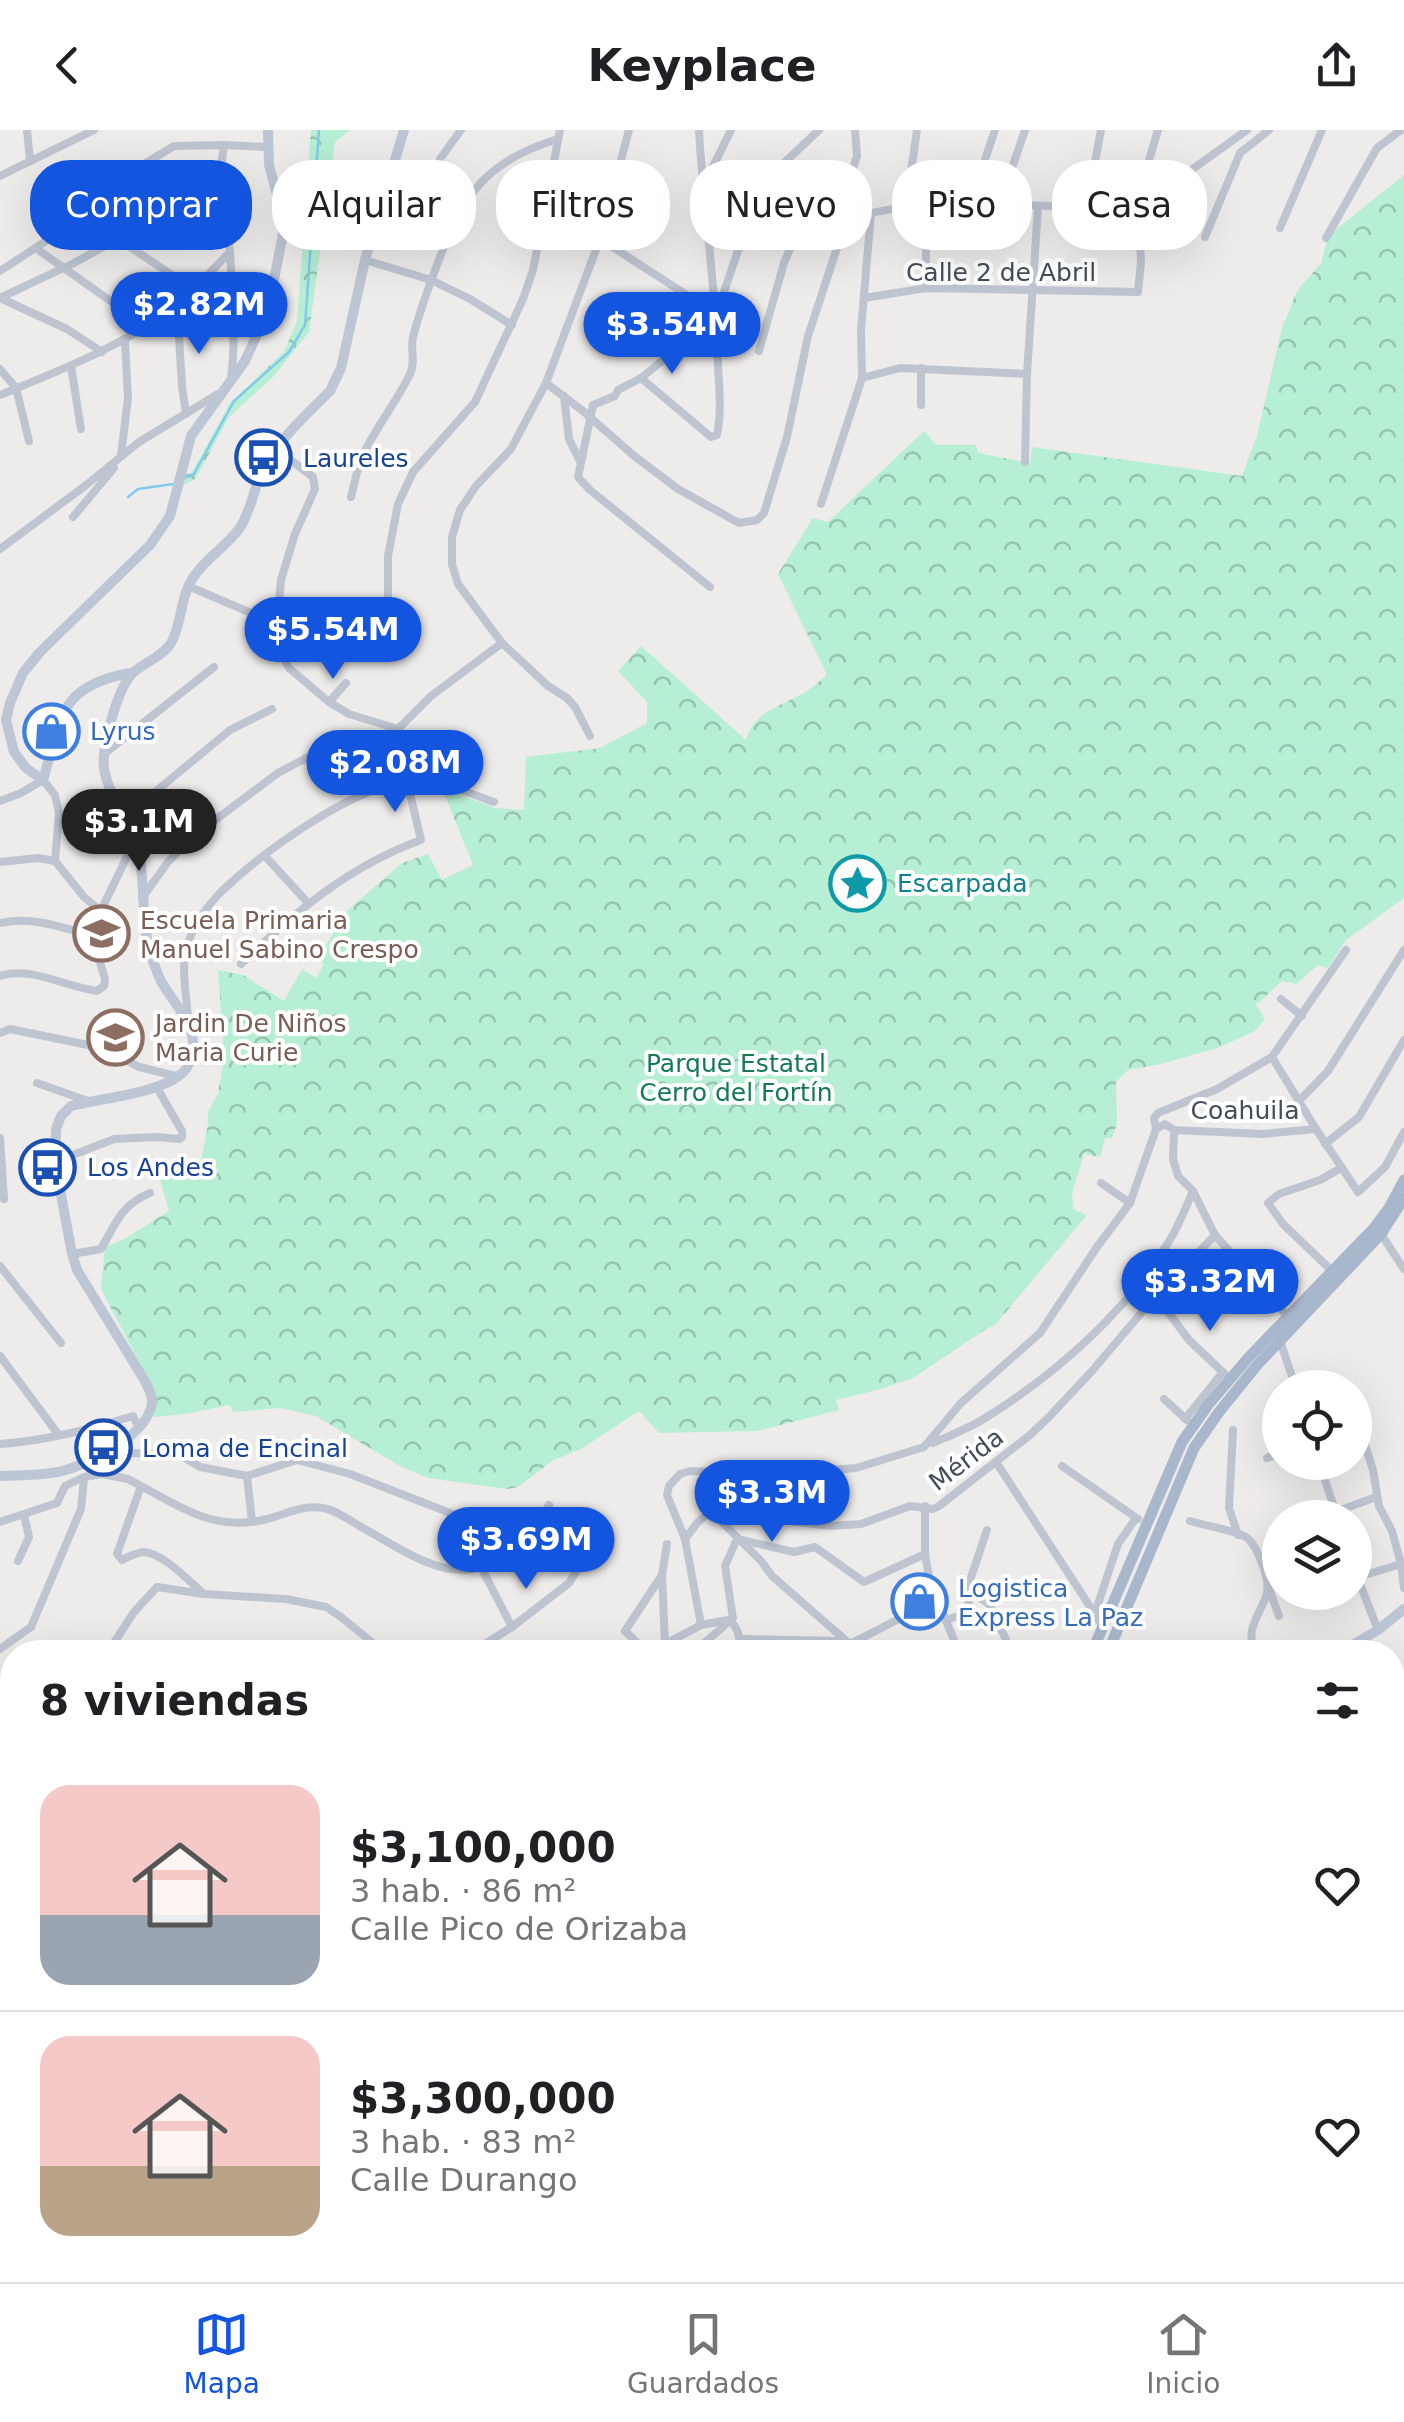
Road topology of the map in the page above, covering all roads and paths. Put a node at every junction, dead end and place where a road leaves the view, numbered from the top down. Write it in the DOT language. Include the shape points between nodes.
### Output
graph roads {
  1 [pos="27,130"];
  2 [pos="92,130"];
  3 [pos="268,130"];
  4 [pos="404,130"];
  5 [pos="462,130"];
  6 [pos="628,130"];
  7 [pos="699,130"];
  8 [pos="732,130"];
  9 [pos="820,130"];
  10 [pos="856,130"];
  11 [pos="917,130"];
  12 [pos="995,130"];
  13 [pos="1024,130"];
  14 [pos="1101,130"];
  15 [pos="1158,130"];
  16 [pos="1269,130"];
  17 [pos="1322,130"];
  18 [pos="1401,130"];
  19 [pos="1244,131"];
  20 [pos="560,134"];
  21 [pos="224,145"];
  22 [pos="268,147"];
  23 [pos="440,159"];
  24 [pos="32,160"];
  25 [pos="149,160"];
  26 [pos="222,160"];
  27 [pos="620,160"];
  28 [pos="701,160"];
  29 [pos="717,160"];
  30 [pos="788,160"];
  31 [pos="855,160"];
  32 [pos="913,160"];
  33 [pos="985,160"];
  34 [pos="1014,160"];
  35 [pos="1095,160"];
  36 [pos="1149,160"];
  37 [pos="1204,160"];
  38 [pos="30,161"];
  39 [pos="0,176"];
  40 [pos="1032,207"];
  41 [pos="1038,207"];
  42 [pos="1052,208"];
  43 [pos="1280,228"];
  44 [pos="1207,232"];
  45 [pos="1326,238"];
  46 [pos="37,250"];
  47 [pos="98,250"];
  48 [pos="134,250"];
  49 [pos="596,250"];
  50 [pos="618,250"];
  51 [pos="707,250"];
  52 [pos="738,250"];
  53 [pos="790,250"];
  54 [pos="836,250"];
  55 [pos="868,250"];
  56 [pos="926,250"];
  57 [pos="1140,250"];
  58 [pos="230,252"];
  59 [pos="365,260"];
  60 [pos="64,268"];
  61 [pos="0,271"];
  62 [pos="431,280"];
  63 [pos="926,288"];
  64 [pos="193,289"];
  65 [pos="1034,289"];
  66 [pos="0,298"];
  67 [pos="864,298"];
  68 [pos="177,305"];
  69 [pos="711,307"];
  70 [pos="512,325"];
  71 [pos="146,326"];
  72 [pos="125,341"];
  73 [pos="759,351"];
  74 [pos="102,352"];
  75 [pos="71,366"];
  76 [pos="921,368"];
  77 [pos="0,369"];
  78 [pos="1027,374"];
  79 [pos="641,378"];
  80 [pos="862,378"];
  81 [pos="546,384"];
  82 [pos="228,385"];
  83 [pos="16,388"];
  84 [pos="0,395"];
  85 [pos="564,396"];
  86 [pos="921,405"];
  87 [pos="186,414"];
  88 [pos="589,416"];
  89 [pos="81,429"];
  90 [pos="29,442"];
  91 [pos="276,450"];
  92 [pos="121,456"];
  93 [pos="580,462"];
  94 [pos="1025,462"];
  95 [pos="350,497"];
  96 [pos="821,504"];
  97 [pos="73,517"];
  98 [pos="0,549"];
  99 [pos="188,586"];
  100 [pos="710,587"];
  101 [pos="277,624"];
  102 [pos="391,635"];
  103 [pos="502,643"];
  104 [pos="214,667"];
  105 [pos="130,674"];
  106 [pos="346,682"];
  107 [pos="329,702"];
  108 [pos="272,709"];
  109 [pos="3,720"];
  110 [pos="590,736"];
  111 [pos="351,743"];
  112 [pos="104,754"];
  113 [pos="43,780"];
  114 [pos="406,781"];
  115 [pos="0,800"];
  116 [pos="494,802"];
  117 [pos="126,816"];
  118 [pos="135,840"];
  119 [pos="266,856"];
  120 [pos="55,861"];
  121 [pos="0,862"];
  122 [pos="142,898"];
  123 [pos="309,904"];
  124 [pos="102,911"];
  125 [pos="0,923"];
  126 [pos="92,936"];
  127 [pos="1346,950"];
  128 [pos="1404,950"];
  129 [pos="242,964"];
  130 [pos="0,976"];
  131 [pos="1281,999"];
  132 [pos="1302,1016"];
  133 [pos="188,1023"];
  134 [pos="0,1033"];
  135 [pos="1404,1040"];
  136 [pos="1272,1057"];
  137 [pos="178,1077"];
  138 [pos="37,1084"];
  139 [pos="156,1086"];
  140 [pos="88,1101"];
  141 [pos="1299,1101"];
  142 [pos="1156,1129"];
  143 [pos="1174,1130"];
  144 [pos="1316,1130"];
  145 [pos="1404,1132"];
  146 [pos="0,1138"];
  147 [pos="1326,1144"];
  148 [pos="55,1162"];
  149 [pos="1341,1168"];
  150 [pos="1404,1180"];
  151 [pos="1100,1183"];
  152 [pos="1194,1190"];
  153 [pos="150,1192"];
  154 [pos="1404,1198"];
  155 [pos="4,1200"];
  156 [pos="1130,1203"];
  157 [pos="1382,1234"];
  158 [pos="1215,1235"];
  159 [pos="72,1254"];
  160 [pos="0,1266"];
  161 [pos="1404,1269"];
  162 [pos="1332,1271"];
  163 [pos="1165,1308"];
  164 [pos="1289,1318"];
  165 [pos="1280,1341"];
  166 [pos="61,1343"];
  167 [pos="0,1356"];
  168 [pos="1290,1370"];
  169 [pos="1227,1376"];
  170 [pos="1164,1398"];
  171 [pos="1190,1422"];
  172 [pos="139,1428"];
  173 [pos="1233,1430"];
  174 [pos="58,1434"];
  175 [pos="0,1444"];
  176 [pos="924,1447"];
  177 [pos="107,1452"];
  178 [pos="996,1462"];
  179 [pos="83,1464"];
  180 [pos="1062,1466"];
  181 [pos="1372,1467"];
  182 [pos="60,1472"];
  183 [pos="0,1476"];
  184 [pos="248,1476"];
  185 [pos="84,1478"];
  186 [pos="65,1486"];
  187 [pos="141,1486"];
  188 [pos="1376,1496"];
  189 [pos="1368,1500"];
  190 [pos="549,1505"];
  191 [pos="925,1506"];
  192 [pos="711,1511"];
  193 [pos="487,1513"];
  194 [pos="24,1515"];
  195 [pos="463,1518"];
  196 [pos="1190,1521"];
  197 [pos="0,1522"];
  198 [pos="252,1522"];
  199 [pos="1141,1522"];
  200 [pos="986,1530"];
  201 [pos="1238,1535"];
  202 [pos="684,1538"];
  203 [pos="738,1539"];
  204 [pos="667,1544"];
  205 [pos="593,1545"];
  206 [pos="925,1554"];
  207 [pos="18,1561"];
  208 [pos="1401,1564"];
  209 [pos="1262,1565"];
  210 [pos="482,1568"];
  211 [pos="1372,1571"];
  212 [pos="662,1575"];
  213 [pos="967,1588"];
  214 [pos="1404,1588"];
  215 [pos="204,1594"];
  216 [pos="938,1599"];
  217 [pos="1262,1604"];
  218 [pos="1404,1609"];
  219 [pos="1277,1610"];
  220 [pos="1370,1610"];
  221 [pos="1095,1613"];
  222 [pos="1279,1616"];
  223 [pos="946,1620"];
  224 [pos="732,1621"];
  225 [pos="701,1625"];
  226 [pos="1102,1625"];
  227 [pos="512,1627"];
  228 [pos="1378,1630"];
  229 [pos="740,1639"];
  230 [pos="12,1640"];
  231 [pos="116,1640"];
  232 [pos="369,1640"];
  233 [pos="491,1640"];
  234 [pos="635,1640"];
  235 [pos="665,1640"];
  236 [pos="673,1640"];
  237 [pos="709,1640"];
  238 [pos="767,1640"];
  239 [pos="844,1640"];
  240 [pos="853,1640"];
  241 [pos="954,1640"];
  242 [pos="1006,1640"];
  243 [pos="1096,1640"];
  244 [pos="1113,1640"];
  245 [pos="1251,1640"];
  246 [pos="1361,1640"];
  1 -- 38 [label="street"];
  2 -- 24 [label="street"];
  3 -- 22 [label="main road"];
  4 -- 59 [label="main road"];
  5 -- 23 [label="street"];
  6 -- 27 [label="street"];
  7 -- 28 [label="street"];
  8 -- 29 [label="street"];
  9 -- 30 [label="street"];
  10 -- 31 [label="street"];
  11 -- 32 [label="street"];
  12 -- 33 [label="street"];
  13 -- 34 [label="street"];
  14 -- 35 [label="street"];
  15 -- 36 [label="street"];
  16 -- 44 [label="street" via="1240,153"];
  17 -- 43 [label="street"];
  18 -- 45 [label="street" via="1377,148"];
  19 -- 37 [label="street"];
  20 -- 62 [label="street" via="508,160 468,197"];
  20 -- 70 [label="street" via="533,270"];
  21 -- 22 [label="street"];
  21 -- 25 [label="street" via="168,148"];
  21 -- 26 [label="street"];
  22 -- 82 [label="main road" via="283,234 268,310"];
  38 -- 39 [label="street"];
  40 -- 41 [label="street"];
  41 -- 42 [label="street"];
  41 -- 65 [label="street"];
  46 -- 60 [label="street"];
  46 -- 61 [label="street"];
  47 -- 60 [label="street"];
  48 -- 64 [label="street"];
  49 -- 81 [label="street"];
  50 -- 69 [label="street"];
  51 -- 69 [label="street"];
  52 -- 69 [label="street" via="720,304"];
  53 -- 73 [label="street"];
  54 -- 88 [label="street" via="808,336 787,438 757,520 739,523 678,489"];
  55 -- 67 [label="street"];
  56 -- 63 [label="street"];
  57 -- 65 [label="street, Calle 2 de Abril" via="1138,292"];
  58 -- 64 [label="street"];
  58 -- 82 [label="street" via="234,350"];
  59 -- 62 [label="street"];
  59 -- 91 [label="main road" via="336,380"];
  60 -- 66 [label="street"];
  60 -- 71 [label="street"];
  62 -- 70 [label="street"];
  62 -- 95 [label="street" via="412,341 413,370 362,456"];
  63 -- 65 [label="street, Calle 2 de Abril"];
  63 -- 67 [label="street, Calle 2 de Abril"];
  64 -- 68 [label="street"];
  65 -- 78 [label="street"];
  66 -- 74 [label="street"];
  67 -- 80 [label="street"];
  68 -- 71 [label="street"];
  68 -- 87 [label="street"];
  69 -- 79 [label="street"];
  69 -- 79 [label="street" via="718,435"];
  70 -- 102 [label="street" via="475,402 414,472 398,504 388,556"];
  71 -- 72 [label="street"];
  72 -- 74 [label="street"];
  72 -- 92 [label="street"];
  74 -- 75 [label="street"];
  75 -- 83 [label="street"];
  75 -- 89 [label="street"];
  76 -- 78 [label="street"];
  76 -- 80 [label="street"];
  76 -- 86 [label="street"];
  77 -- 83 [label="street"];
  78 -- 94 [label="street"];
  79 -- 88 [label="street" via="594,404"];
  80 -- 96 [label="street"];
  81 -- 85 [label="street"];
  81 -- 103 [label="street" via="511,449 460,510 452,537 458,584"];
  82 -- 87 [label="street"];
  82 -- 109 [label="main road" via="191,436 170,516 150,546 40,652"];
  83 -- 84 [label="street"];
  83 -- 90 [label="street"];
  85 -- 88 [label="street"];
  85 -- 93 [label="street" via="569,439"];
  87 -- 92 [label="street"];
  88 -- 93 [label="street"];
  91 -- 99 [label="main road" via="241,526"];
  91 -- 101 [label="street" via="315,482 285,564"];
  92 -- 97 [label="street"];
  92 -- 98 [label="street"];
  93 -- 100 [label="street" via="578,477 590,490"];
  99 -- 101 [label="street"];
  99 -- 105 [label="main road" via="173,641"];
  101 -- 107 [label="street" via="289,668"];
  103 -- 107 [label="street" via="398,729"];
  103 -- 110 [label="street" via="568,698"];
  104 -- 112 [label="street"];
  105 -- 112 [label="main road"];
  105 -- 113 [label="main road" via="108,677 70,699"];
  106 -- 107 [label="street"];
  108 -- 117 [label="street" via="230,730"];
  109 -- 113 [label="main road" via="14,752"];
  111 -- 122 [label="street" via="278,773 191,838"];
  112 -- 117 [label="main road" via="106,782"];
  113 -- 115 [label="street"];
  113 -- 120 [label="street" via="59,812"];
  114 -- 116 [label="street"];
  114 -- 119 [label="street" via="352,798"];
  114 -- 123 [label="street" via="420,840 386,853"];
  117 -- 118 [label="main road"];
  118 -- 122 [label="main road"];
  118 -- 124 [label="street"];
  119 -- 123 [label="street"];
  119 -- 133 [label="street" via="198,920 185,954"];
  120 -- 121 [label="street"];
  120 -- 124 [label="street"];
  122 -- 133 [label="main road" via="149,949"];
  123 -- 129 [label="street"];
  124 -- 126 [label="street"];
  125 -- 126 [label="street" via="44,922"];
  126 -- 130 [label="street" via="105,979 97,991 39,976"];
  127 -- 132 [label="street"];
  128 -- 141 [label="street" via="1328,1071"];
  131 -- 132 [label="street"];
  132 -- 136 [label="street"];
  133 -- 137 [label="main road" via="192,1058"];
  134 -- 137 [label="street" via="10,1029 103,1048"];
  135 -- 147 [label="street" via="1359,1117"];
  136 -- 141 [label="street"];
  136 -- 142 [label="street" via="1158,1114"];
  137 -- 139 [label="main road"];
  138 -- 140 [label="street"];
  139 -- 140 [label="main road"];
  139 -- 148 [label="street" via="182,1131 180,1139 114,1139"];
  140 -- 148 [label="main road" via="61,1116"];
  141 -- 144 [label="street"];
  142 -- 143 [label="street, Coahuila" via="1165,1124"];
  142 -- 156 [label="street"];
  143 -- 144 [label="street, Coahuila"];
  143 -- 152 [label="street" via="1174,1169"];
  144 -- 147 [label="street"];
  145 -- 149 [label="street" via="1385,1168 1358,1192"];
  146 -- 155 [label="street"];
  147 -- 149 [label="street"];
  148 -- 159 [label="main road"];
  149 -- 162 [label="street" via="1268,1203"];
  150 -- 162 [label="main road" via="1374,1228"];
  151 -- 156 [label="street"];
  152 -- 158 [label="street"];
  152 -- 176 [label="street" via="1146,1274 1092,1337 979,1422"];
  153 -- 159 [label="street" via="125,1207 101,1249"];
  154 -- 157 [label="main road"];
  156 -- 176 [label="street" via="1040,1333 961,1403"];
  157 -- 161 [label="street"];
  157 -- 165 [label="main road"];
  158 -- 164 [label="street"];
  158 -- 178 [label="street, Mérida" via="1092,1371"];
  159 -- 172 [label="main road" via="151,1396"];
  160 -- 166 [label="street"];
  162 -- 164 [label="main road"];
  163 -- 169 [label="street"];
  164 -- 169 [label="main road"];
  165 -- 168 [label="street"];
  165 -- 244 [label="main road" via="1194,1448"];
  167 -- 174 [label="street"];
  169 -- 171 [label="main road"];
  170 -- 171 [label="street"];
  171 -- 199 [label="main road"];
  172 -- 174 [label="street" via="133,1416"];
  172 -- 177 [label="main road"];
  173 -- 201 [label="street" via="1229,1508"];
  174 -- 175 [label="street"];
  176 -- 202 [label="street" via="856,1468 680,1474 667,1495"];
  177 -- 179 [label="main road"];
  177 -- 184 [label="street" via="180,1455 200,1467"];
  178 -- 191 [label="street, Mérida" via="939,1506"];
  178 -- 221 [label="street"];
  179 -- 182 [label="main road"];
  179 -- 185 [label="street"];
  180 -- 199 [label="street"];
  181 -- 188 [label="street"];
  182 -- 183 [label="main road"];
  182 -- 186 [label="street"];
  184 -- 195 [label="street" via="297,1460"];
  184 -- 198 [label="street"];
  185 -- 186 [label="street"];
  185 -- 187 [label="street" via="102,1474"];
  185 -- 230 [label="street" via="82,1509 30,1627"];
  186 -- 194 [label="street" via="56,1503"];
  187 -- 198 [label="street" via="206,1520"];
  187 -- 215 [label="street" via="118,1558 154,1554"];
  188 -- 189 [label="street"];
  188 -- 208 [label="street"];
  190 -- 210 [label="street" via="518,1547"];
  191 -- 192 [label="street, Mérida" via="830,1526"];
  191 -- 206 [label="street"];
  192 -- 202 [label="street"];
  192 -- 203 [label="street"];
  193 -- 195 [label="street"];
  194 -- 197 [label="street"];
  194 -- 207 [label="street" via="28,1537"];
  195 -- 210 [label="street"];
  196 -- 201 [label="street"];
  198 -- 210 [label="street" via="326,1508 426,1562"];
  199 -- 221 [label="street" via="1118,1544"];
  199 -- 226 [label="main road"];
  200 -- 213 [label="street"];
  201 -- 209 [label="street" via="1258,1551"];
  202 -- 225 [label="street"];
  203 -- 206 [label="street" via="794,1552 816,1546 864,1582"];
  203 -- 224 [label="street" via="725,1566"];
  203 -- 239 [label="street"];
  204 -- 212 [label="street"];
  205 -- 227 [label="street" via="568,1583"];
  206 -- 216 [label="street"];
  208 -- 211 [label="street"];
  208 -- 214 [label="street"];
  210 -- 227 [label="street"];
  212 -- 234 [label="street" via="625,1631"];
  212 -- 235 [label="street"];
  213 -- 223 [label="street" via="970,1612"];
  213 -- 242 [label="street" via="989,1604"];
  215 -- 231 [label="street" via="157,1587"];
  215 -- 232 [label="street" via="326,1608"];
  216 -- 223 [label="street"];
  216 -- 240 [label="street"];
  217 -- 245 [label="street"];
  218 -- 228 [label="main road"];
  219 -- 222 [label="street"];
  220 -- 228 [label="street"];
  221 -- 226 [label="street"];
  223 -- 241 [label="street"];
  224 -- 225 [label="street"];
  224 -- 229 [label="street"];
  224 -- 237 [label="street"];
  225 -- 236 [label="street"];
  226 -- 243 [label="main road"];
  227 -- 233 [label="street"];
  228 -- 246 [label="main road"];
  229 -- 238 [label="street"];
}
